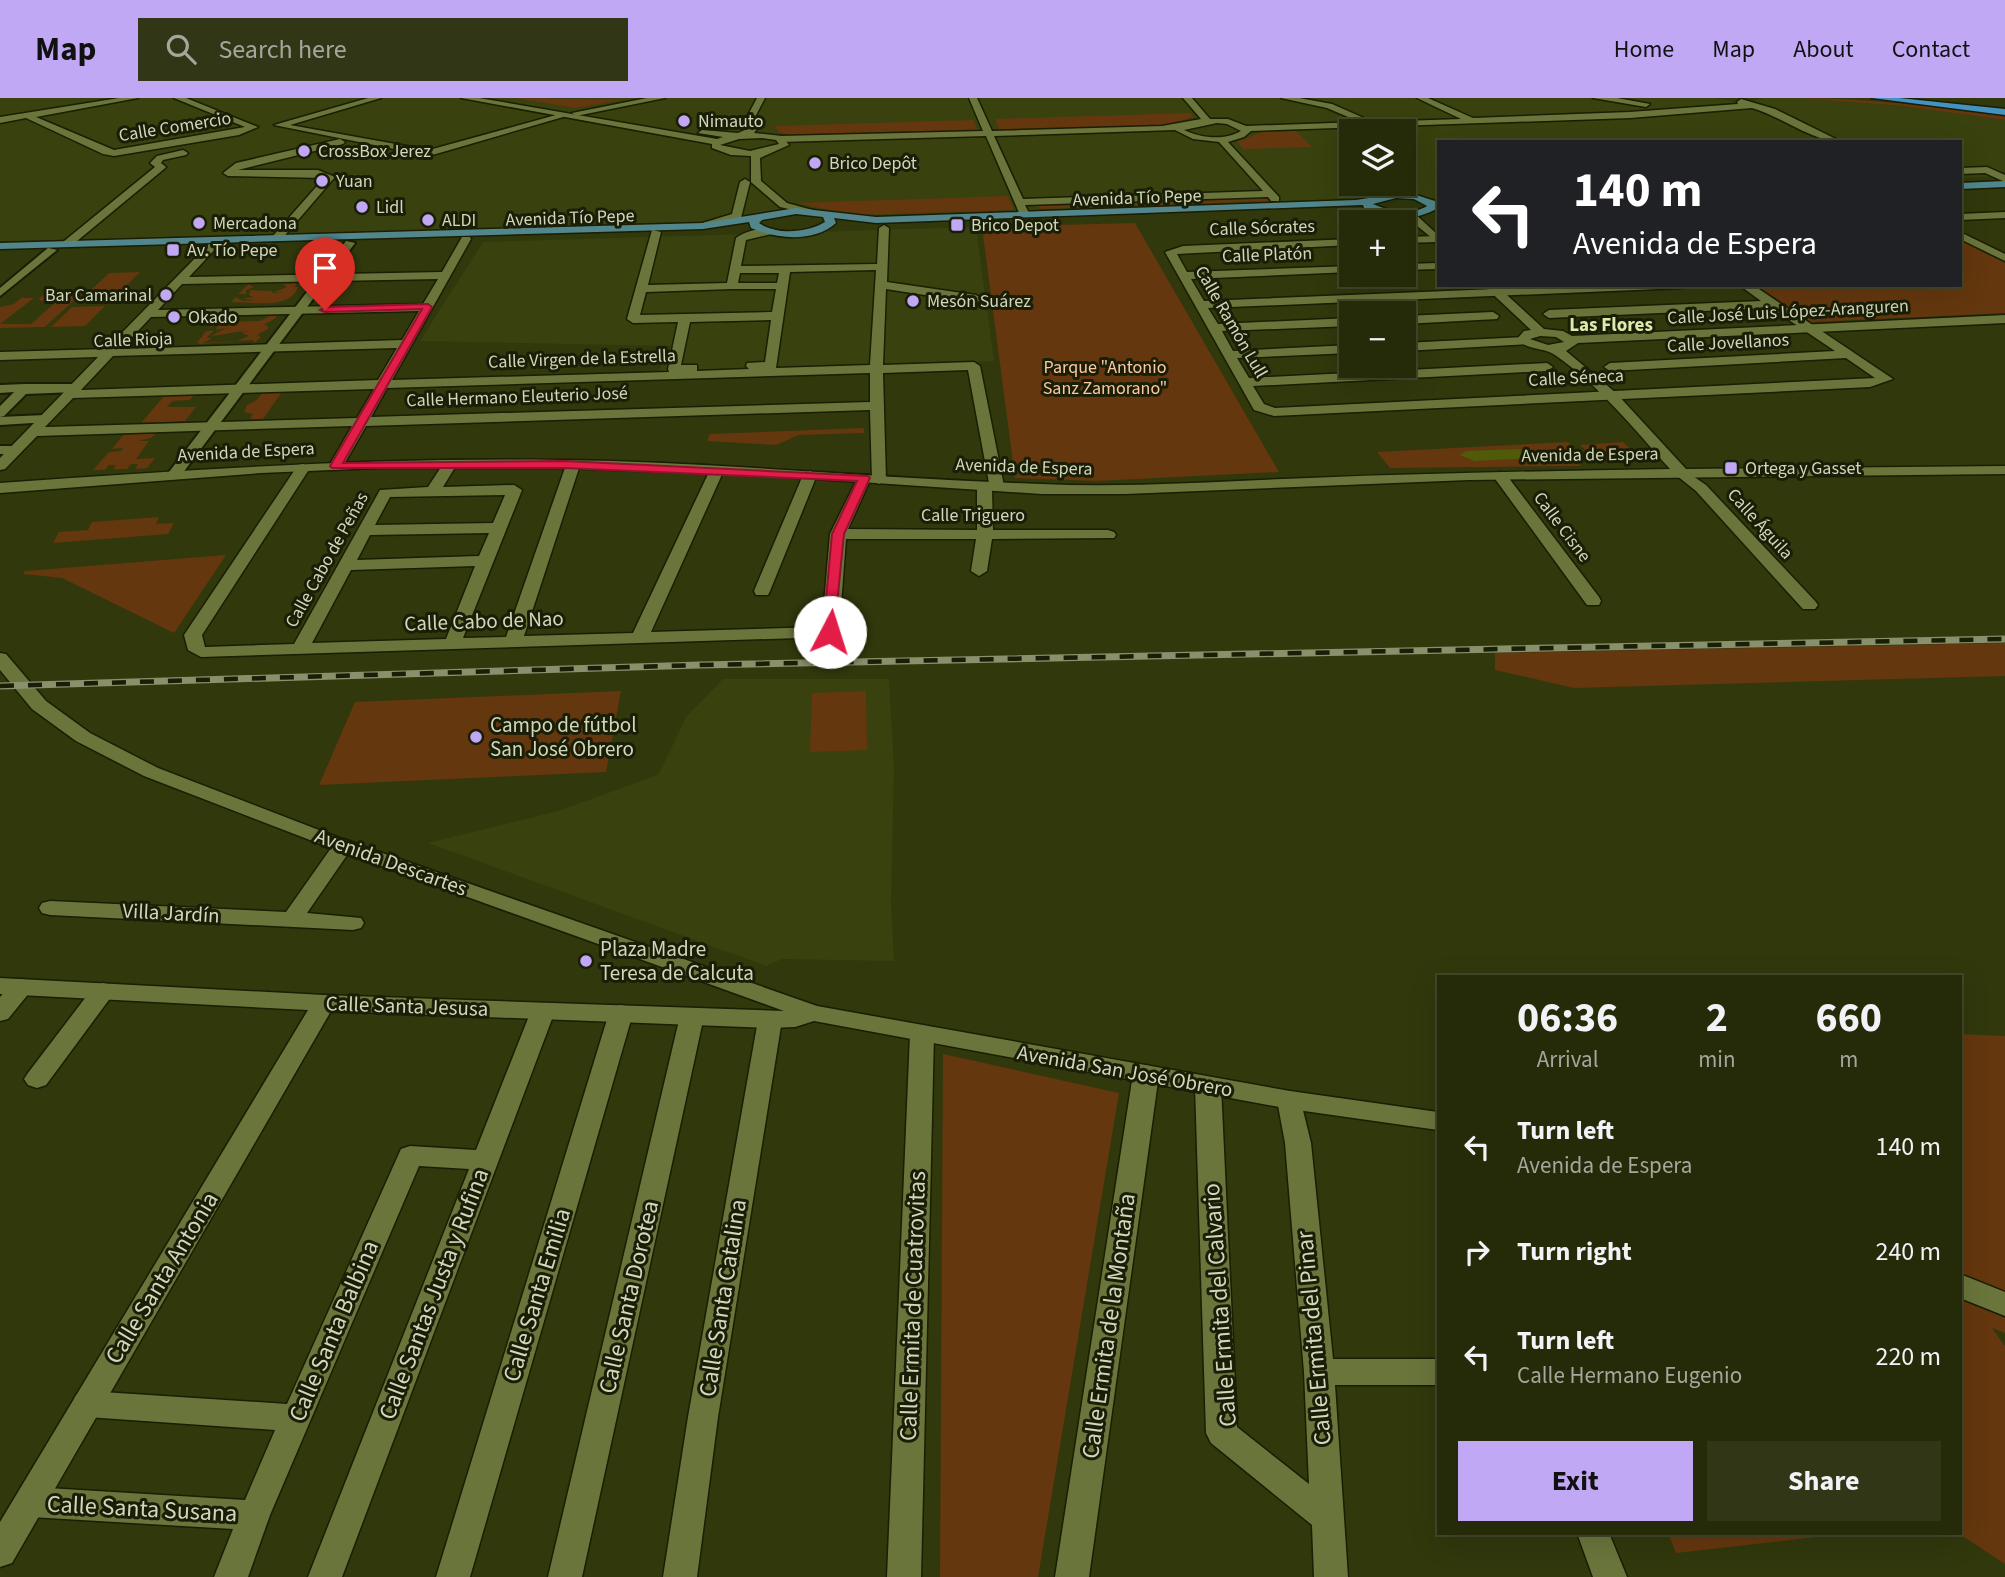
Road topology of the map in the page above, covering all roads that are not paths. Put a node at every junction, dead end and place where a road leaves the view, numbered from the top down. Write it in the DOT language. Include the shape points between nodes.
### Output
graph roads {
  1 [pos="63,98"];
  2 [pos="134,98"];
  3 [pos="178,98"];
  4 [pos="377,98"];
  5 [pos="465,98"];
  6 [pos="490,98"];
  7 [pos="661,98"];
  8 [pos="761,98"];
  9 [pos="973,98"];
  10 [pos="1187,98"];
  11 [pos="1285,98"];
  12 [pos="1421,98"];
  13 [pos="1597,98"];
  14 [pos="1714,98"];
  15 [pos="1876,98"];
  16 [pos="1903,98"];
  17 [pos="1949,98"];
  18 [pos="2005,104"];
  19 [pos="82,106"];
  20 [pos="1755,106"];
  21 [pos="1675,110"];
  22 [pos="2005,112"];
  23 [pos="576,113"];
  24 [pos="26,115"];
  25 [pos="566,115"];
  26 [pos="1362,119"];
  27 [pos="0,120"];
  28 [pos="1474,121"];
  29 [pos="1208,122"];
  30 [pos="1416,123"];
  31 [pos="278,125"];
  32 [pos="1182,125"];
  33 [pos="1339,126"];
  34 [pos="252,127"];
  35 [pos="765,127"];
  36 [pos="1245,129"];
  37 [pos="739,136"];
  38 [pos="988,136"];
  39 [pos="1193,136"];
  40 [pos="1220,138"];
  41 [pos="254,139"];
  42 [pos="349,139"];
  43 [pos="1833,140"];
  44 [pos="717,142"];
  45 [pos="778,142"];
  46 [pos="732,152"];
  47 [pos="765,152"];
  48 [pos="1964,171"];
  49 [pos="1987,175"];
  50 [pos="2005,180"];
  51 [pos="745,182"];
  52 [pos="1962,182"];
  53 [pos="1962,183"];
  54 [pos="1269,194"];
  55 [pos="1018,202"];
  56 [pos="1434,203"];
  57 [pos="1370,204"];
  58 [pos="1282,205"];
  59 [pos="1393,210"];
  60 [pos="815,212"];
  61 [pos="1416,213"];
  62 [pos="1024,215"];
  63 [pos="2005,215"];
  64 [pos="763,216"];
  65 [pos="828,216"];
  66 [pos="1962,217"];
  67 [pos="1416,220"];
  68 [pos="901,224"];
  69 [pos="871,226"];
  70 [pos="706,228"];
  71 [pos="884,228"];
  72 [pos="819,230"];
  73 [pos="769,231"];
  74 [pos="656,232"];
  75 [pos="1962,236"];
  76 [pos="741,238"];
  77 [pos="1437,238"];
  78 [pos="276,239"];
  79 [pos="466,239"];
  80 [pos="1437,239"];
  81 [pos="1416,240"];
  82 [pos="350,243"];
  83 [pos="1339,243"];
  84 [pos="67,244"];
  85 [pos="0,246"];
  86 [pos="213,246"];
  87 [pos="52,250"];
  88 [pos="1175,250"];
  89 [pos="0,251"];
  90 [pos="2005,258"];
  91 [pos="1437,265"];
  92 [pos="1416,266"];
  93 [pos="883,267"];
  94 [pos="785,269"];
  95 [pos="735,270"];
  96 [pos="1339,270"];
  97 [pos="446,275"];
  98 [pos="1184,276"];
  99 [pos="324,278"];
  100 [pos="179,281"];
  101 [pos="881,285"];
  102 [pos="732,286"];
  103 [pos="782,286"];
  104 [pos="1588,287"];
  105 [pos="1748,287"];
  106 [pos="641,289"];
  107 [pos="1493,289"];
  108 [pos="0,293"];
  109 [pos="976,299"];
  110 [pos="1338,299"];
  111 [pos="1773,304"];
  112 [pos="1199,305"];
  113 [pos="428,307"];
  114 [pos="299,310"];
  115 [pos="146,314"];
  116 [pos="1549,314"];
  117 [pos="777,316"];
  118 [pos="1493,316"];
  119 [pos="1416,319"];
  120 [pos="2005,319"];
  121 [pos="1339,323"];
  122 [pos="684,324"];
  123 [pos="1215,328"];
  124 [pos="1808,328"];
  125 [pos="1539,332"];
  126 [pos="1572,340"];
  127 [pos="1525,341"];
  128 [pos="1416,346"];
  129 [pos="405,347"];
  130 [pos="1556,349"];
  131 [pos="1339,350"];
  132 [pos="269,351"];
  133 [pos="1848,354"];
  134 [pos="107,355"];
  135 [pos="1230,355"];
  136 [pos="0,358"];
  137 [pos="1610,366"];
  138 [pos="1547,367"];
  139 [pos="876,369"];
  140 [pos="1246,382"];
  141 [pos="383,384"];
  142 [pos="1405,385"];
  143 [pos="240,388"];
  144 [pos="0,389"];
  145 [pos="24,390"];
  146 [pos="72,391"];
  147 [pos="1611,396"];
  148 [pos="877,406"];
  149 [pos="1266,410"];
  150 [pos="0,413"];
  151 [pos="45,419"];
  152 [pos="0,421"];
  153 [pos="362,422"];
  154 [pos="211,426"];
  155 [pos="33,432"];
  156 [pos="0,450"];
  157 [pos="15,450"];
  158 [pos="450,464"];
  159 [pos="573,465"];
  160 [pos="0,466"];
  161 [pos="336,466"];
  162 [pos="303,468"];
  163 [pos="717,470"];
  164 [pos="2005,470"];
  165 [pos="1681,472"];
  166 [pos="174,475"];
  167 [pos="810,475"];
  168 [pos="1500,476"];
  169 [pos="872,479"];
  170 [pos="43,485"];
  171 [pos="990,486"];
  172 [pos="0,488"];
  173 [pos="433,492"];
  174 [pos="0,496"];
  175 [pos="499,528"];
  176 [pos="365,530"];
  177 [pos="985,533"];
  178 [pos="838,534"];
  179 [pos="1108,535"];
  180 [pos="485,561"];
  181 [pos="346,565"];
  182 [pos="979,571"];
  183 [pos="762,591"];
  184 [pos="1593,601"];
  185 [pos="1809,605"];
  186 [pos="639,639"];
  187 [pos="513,643"];
  188 [pos="452,645"];
  189 [pos="299,650"];
  190 [pos="0,658"];
  191 [pos="343,845"];
  192 [pos="50,908"];
  193 [pos="292,919"];
  194 [pos="353,923"];
  195 [pos="11,986"];
  196 [pos="103,991"];
  197 [pos="324,1003"];
  198 [pos="543,1011"];
  199 [pos="0,1013"];
  200 [pos="621,1013"];
  201 [pos="813,1013"];
  202 [pos="692,1016"];
  203 [pos="770,1020"];
  204 [pos="922,1034"];
  205 [pos="1146,1074"];
  206 [pos="37,1079"];
  207 [pos="1208,1086"];
  208 [pos="1290,1100"];
  209 [pos="1437,1123"];
  210 [pos="486,1160"];
  211 [pos="1962,1287"];
  212 [pos="2005,1304"];
  213 [pos="1319,1372"];
  214 [pos="1437,1372"];
  215 [pos="87,1404"];
  216 [pos="296,1418"];
  217 [pos="31,1503"];
  218 [pos="254,1515"];
  219 [pos="1328,1518"];
  220 [pos="1594,1535"];
  221 [pos="0,1552"];
  222 [pos="231,1577"];
  223 [pos="325,1577"];
  224 [pos="453,1577"];
  225 [pos="565,1577"];
  226 [pos="680,1577"];
  227 [pos="904,1577"];
  228 [pos="1072,1577"];
  229 [pos="1331,1577"];
  230 [pos="1610,1577"];
  1 -- 19 [label="street"];
  2 -- 19 [label="street"];
  3 -- 34 [label="street, Calle Comercio"];
  4 -- 31 [label="street"];
  5 -- 25 [label="street"];
  6 -- 23 [label="street"];
  7 -- 23 [label="street"];
  8 -- 37 [label="street" via="751,117 752,130"];
  9 -- 38 [label="street"];
  10 -- 29 [label="street"];
  11 -- 26 [label="street" via="1347,111"];
  12 -- 28 [label="street"];
  13 -- 21 [label="street"];
  14 -- 20 [label="street"];
  15 -- 22 [label="highway"];
  16 -- 18 [label="highway"];
  17 -- 18 [label="highway"];
  19 -- 24 [label="street"];
  20 -- 21 [label="street"];
  20 -- 43 [label="street"];
  21 -- 28 [label="street"];
  23 -- 37 [label="street"];
  24 -- 27 [label="street"];
  24 -- 34 [label="street, Calle Comercio" via="114,153"];
  25 -- 42 [label="street" via="429,153"];
  25 -- 44 [label="street"];
  28 -- 30 [label="street"];
  29 -- 32 [label="street"];
  29 -- 36 [label="street"];
  31 -- 34 [label="street, Calle Comercio"];
  31 -- 42 [label="street"];
  32 -- 38 [label="street"];
  32 -- 39 [label="street" via="1179,130"];
  33 -- 36 [label="street"];
  35 -- 45 [label="street"];
  36 -- 40 [label="street" via="1243,135"];
  37 -- 44 [label="street"];
  37 -- 45 [label="street"];
  38 -- 39 [label="street"];
  38 -- 45 [label="street" via="807,145"];
  38 -- 55 [label="street"];
  39 -- 40 [label="street"];
  40 -- 54 [label="street"];
  41 -- 84 [label="street" via="160,158 155,163 161,167"];
  42 -- 78 [label="street" via="239,166 228,173 318,173 330,177"];
  44 -- 46 [label="street" via="715,146"];
  45 -- 47 [label="street"];
  46 -- 47 [label="street"];
  46 -- 51 [label="street" via="741,156"];
  47 -- 60 [label="street" via="755,157 756,182 784,205"];
  48 -- 49 [label="street"];
  49 -- 50 [label="main road"];
  49 -- 52 [label="main road"];
  50 -- 53 [label="main road"];
  51 -- 64 [label="street" via="766,206"];
  51 -- 70 [label="street" via="737,216"];
  54 -- 55 [label="street"];
  54 -- 58 [label="street"];
  55 -- 62 [label="street"];
  56 -- 57 [label="main road" via="1391,195"];
  56 -- 61 [label="main road"];
  57 -- 58 [label="main road, Avenida Tío Pepe"];
  57 -- 59 [label="main road"];
  57 -- 68 [label="main road, Avenida Tío Pepe"];
  58 -- 62 [label="main road, Avenida Tío Pepe"];
  60 -- 64 [label="main road, Avenida Tío Pepe"];
  60 -- 65 [label="main road, Avenida Tío Pepe"];
  62 -- 65 [label="main road, Avenida Tío Pepe" via="876,220"];
  63 -- 66 [label="street"];
  64 -- 70 [label="main road, Avenida Tío Pepe"];
  64 -- 73 [label="main road" via="755,226"];
  65 -- 72 [label="main road" via="831,223"];
  67 -- 77 [label="street"];
  68 -- 69 [label="main road, Avenida Tío Pepe"];
  68 -- 71 [label="street"];
  69 -- 71 [label="street"];
  69 -- 72 [label="main road, Avenida Tío Pepe"];
  70 -- 73 [label="main road, Avenida Tío Pepe"];
  70 -- 74 [label="main road, Avenida Tío Pepe"];
  70 -- 76 [label="street"];
  70 -- 78 [label="main road, Avenida Tío Pepe"];
  71 -- 93 [label="street"];
  72 -- 73 [label="main road, Avenida Tío Pepe"];
  73 -- 76 [label="street"];
  74 -- 79 [label="main road, Avenida Tío Pepe"];
  74 -- 106 [label="street"];
  75 -- 90 [label="street"];
  76 -- 95 [label="street"];
  78 -- 84 [label="main road, Avenida Tío Pepe"];
  79 -- 82 [label="main road, Avenida Tío Pepe"];
  79 -- 97 [label="street"];
  80 -- 81 [label="street"];
  82 -- 86 [label="main road, Avenida Tío Pepe"];
  82 -- 99 [label="street"];
  83 -- 88 [label="street, Calle Sócrates"];
  84 -- 85 [label="main road, Avenida Tío Pepe"];
  86 -- 87 [label="main road, Avenida Tío Pepe"];
  86 -- 100 [label="street"];
  87 -- 89 [label="main road, Avenida Tío Pepe"];
  87 -- 108 [label="street"];
  88 -- 98 [label="street, Calle Ramón Lull" via="1170,252"];
  91 -- 92 [label="street"];
  93 -- 94 [label="street"];
  93 -- 101 [label="street"];
  94 -- 95 [label="street"];
  94 -- 103 [label="street"];
  95 -- 102 [label="street"];
  96 -- 98 [label="street, Calle Platón"];
  97 -- 99 [label="street"];
  97 -- 113 [label="street"];
  98 -- 112 [label="street, Calle Ramón Lull"];
  99 -- 100 [label="street"];
  99 -- 114 [label="street"];
  100 -- 115 [label="street"];
  101 -- 109 [label="street"];
  101 -- 139 [label="street"];
  102 -- 103 [label="street"];
  102 -- 106 [label="street"];
  103 -- 117 [label="street"];
  104 -- 107 [label="street"];
  105 -- 111 [label="street"];
  106 -- 122 [label="street" via="633,319"];
  107 -- 110 [label="street"];
  107 -- 125 [label="street"];
  110 -- 112 [label="street"];
  111 -- 116 [label="street"];
  111 -- 124 [label="street"];
  112 -- 123 [label="street, Calle Ramón Lull"];
  113 -- 114 [label="street"];
  113 -- 129 [label="street"];
  114 -- 115 [label="street"];
  114 -- 132 [label="street"];
  115 -- 134 [label="street"];
  117 -- 122 [label="street"];
  117 -- 122 [label="street" via="771,366 674,369"];
  118 -- 119 [label="street"];
  120 -- 124 [label="street, Calle José Luis López-Aranguren"];
  121 -- 123 [label="street"];
  123 -- 135 [label="street, Calle Ramón Lull"];
  124 -- 126 [label="street, Calle José Luis López-Aranguren"];
  124 -- 133 [label="street"];
  125 -- 126 [label="street"];
  125 -- 127 [label="street" via="1524,336"];
  126 -- 130 [label="street" via="1573,344"];
  127 -- 128 [label="street"];
  127 -- 130 [label="street"];
  129 -- 132 [label="street, Calle Rioja"];
  129 -- 141 [label="street"];
  130 -- 147 [label="street, Calle Águila"];
  131 -- 135 [label="street"];
  132 -- 134 [label="street, Calle Rioja"];
  132 -- 143 [label="street"];
  133 -- 137 [label="street, Calle Jovellanos"];
  133 -- 147 [label="street, Calle Séneca" via="1886,379"];
  134 -- 136 [label="street, Calle Rioja"];
  134 -- 146 [label="street"];
  135 -- 140 [label="street, Calle Ramón Lull"];
  138 -- 142 [label="street"];
  139 -- 141 [label="street, Calle Virgen de la Estrella"];
  139 -- 148 [label="street"];
  139 -- 171 [label="street, Calle Virgen de la Estrella" via="974,366"];
  140 -- 142 [label="street"];
  140 -- 149 [label="street, Calle Ramón Lull" via="1259,407"];
  141 -- 143 [label="street, Calle Virgen de la Estrella"];
  141 -- 153 [label="street"];
  142 -- 147 [label="street, Calle Séneca"];
  142 -- 149 [label="street, Calle Séneca"];
  143 -- 146 [label="street, Calle Virgen de la Estrella"];
  143 -- 154 [label="street"];
  144 -- 145 [label="street"];
  145 -- 146 [label="street"];
  145 -- 150 [label="street"];
  146 -- 151 [label="street"];
  147 -- 165 [label="street, Calle Águila"];
  148 -- 153 [label="street, Calle Hermano Eleuterio José"];
  148 -- 169 [label="street"];
  151 -- 152 [label="street"];
  151 -- 155 [label="street"];
  153 -- 154 [label="street, Calle Hermano Eleuterio José"];
  153 -- 161 [label="street"];
  154 -- 155 [label="street, Calle Hermano Eleuterio José"];
  154 -- 166 [label="street"];
  155 -- 157 [label="street"];
  156 -- 157 [label="street"];
  157 -- 160 [label="street"];
  158 -- 159 [label="street, Avenida de Espera"];
  158 -- 161 [label="street, Avenida de Espera"];
  158 -- 173 [label="street"];
  159 -- 163 [label="street, Avenida de Espera"];
  159 -- 187 [label="street"];
  161 -- 162 [label="street, Avenida de Espera"];
  162 -- 166 [label="street, Avenida de Espera"];
  162 -- 189 [label="street, Calle Cabo de Nao" via="192,640 201,652"];
  163 -- 167 [label="street, Avenida de Espera"];
  163 -- 186 [label="street"];
  164 -- 165 [label="street, Avenida de Espera"];
  165 -- 168 [label="street, Avenida de Espera"];
  165 -- 185 [label="street, Calle Águila" via="1702,488"];
  166 -- 170 [label="street, Avenida de Espera"];
  167 -- 169 [label="street, Avenida de Espera"];
  167 -- 183 [label="street"];
  168 -- 171 [label="street, Avenida de Espera" via="1125,489"];
  168 -- 184 [label="street, Calle Cisne"];
  169 -- 171 [label="street, Avenida de Espera"];
  169 -- 178 [label="street, Calle Cabo de Nao"];
  170 -- 172 [label="street, Avenida de Espera"];
  170 -- 174 [label="street, Avenida de Espera"];
  171 -- 177 [label="street"];
  173 -- 175 [label="street, Calle Cabo de Peñas" via="514,490"];
  173 -- 176 [label="street, Calle Cabo de Peñas" via="385,493"];
  175 -- 176 [label="street"];
  175 -- 180 [label="street, Calle Cabo de Peñas"];
  176 -- 181 [label="street, Calle Cabo de Peñas"];
  177 -- 178 [label="street, Calle Triguero"];
  177 -- 179 [label="street, Calle Triguero"];
  177 -- 182 [label="street"];
  178 -- 186 [label="street, Calle Cabo de Nao" via="830,632"];
  180 -- 181 [label="street"];
  180 -- 188 [label="street, Calle Cabo de Peñas"];
  181 -- 189 [label="street, Calle Cabo de Peñas"];
  186 -- 187 [label="street, Calle Cabo de Nao"];
  187 -- 188 [label="street, Calle Cabo de Nao"];
  188 -- 189 [label="street, Calle Cabo de Nao"];
  190 -- 191 [label="street, Avenida Descartes" via="39,705 83,737 151,772"];
  191 -- 193 [label="street"];
  191 -- 201 [label="street, Avenida Descartes"];
  192 -- 193 [label="street, Villa Jardín"];
  193 -- 194 [label="street, Villa Jardín"];
  195 -- 196 [label="street, Calle Santa Jesusa"];
  195 -- 199 [label="street"];
  196 -- 197 [label="street, Calle Santa Jesusa"];
  196 -- 206 [label="street"];
  197 -- 198 [label="street, Calle Santa Jesusa"];
  197 -- 215 [label="street, Calle Santa Antonia"];
  198 -- 200 [label="street, Calle Santa Jesusa"];
  198 -- 210 [label="street, Calle Santas Justa y Rufina"];
  200 -- 202 [label="street, Calle Santa Jesusa"];
  200 -- 224 [label="street, Calle Santa Emilia"];
  201 -- 203 [label="street, Calle Santa Jesusa"];
  201 -- 204 [label="street, Avenida San José Obrero"];
  202 -- 203 [label="street, Calle Santa Jesusa"];
  202 -- 225 [label="street, Calle Santa Dorotea"];
  203 -- 226 [label="street, Calle Santa Catalina"];
  204 -- 205 [label="street, Avenida San José Obrero"];
  204 -- 227 [label="street, Calle Ermita de Cuatrovitas"];
  205 -- 207 [label="street, Avenida San José Obrero"];
  205 -- 228 [label="street, Calle Ermita de la Montaña"];
  207 -- 208 [label="street, Avenida San José Obrero"];
  207 -- 219 [label="street, Calle Ermita del Calvario" via="1222,1433"];
  208 -- 209 [label="street, Avenida San José Obrero"];
  208 -- 213 [label="street, Calle Ermita del Pinar"];
  210 -- 216 [label="street, Calle Santa Balbina" via="410,1156"];
  210 -- 223 [label="street, Calle Santas Justa y Rufina"];
  211 -- 212 [label="street"];
  213 -- 214 [label="street"];
  213 -- 219 [label="street, Calle Ermita del Pinar"];
  215 -- 216 [label="street"];
  215 -- 217 [label="street, Calle Santa Antonia"];
  216 -- 218 [label="street, Calle Santa Balbina"];
  217 -- 218 [label="street, Calle Santa Susana"];
  217 -- 221 [label="street, Calle Santa Antonia"];
  218 -- 222 [label="street, Calle Santa Balbina"];
  219 -- 229 [label="street, Calle Ermita del Pinar"];
  220 -- 230 [label="street"];
}
